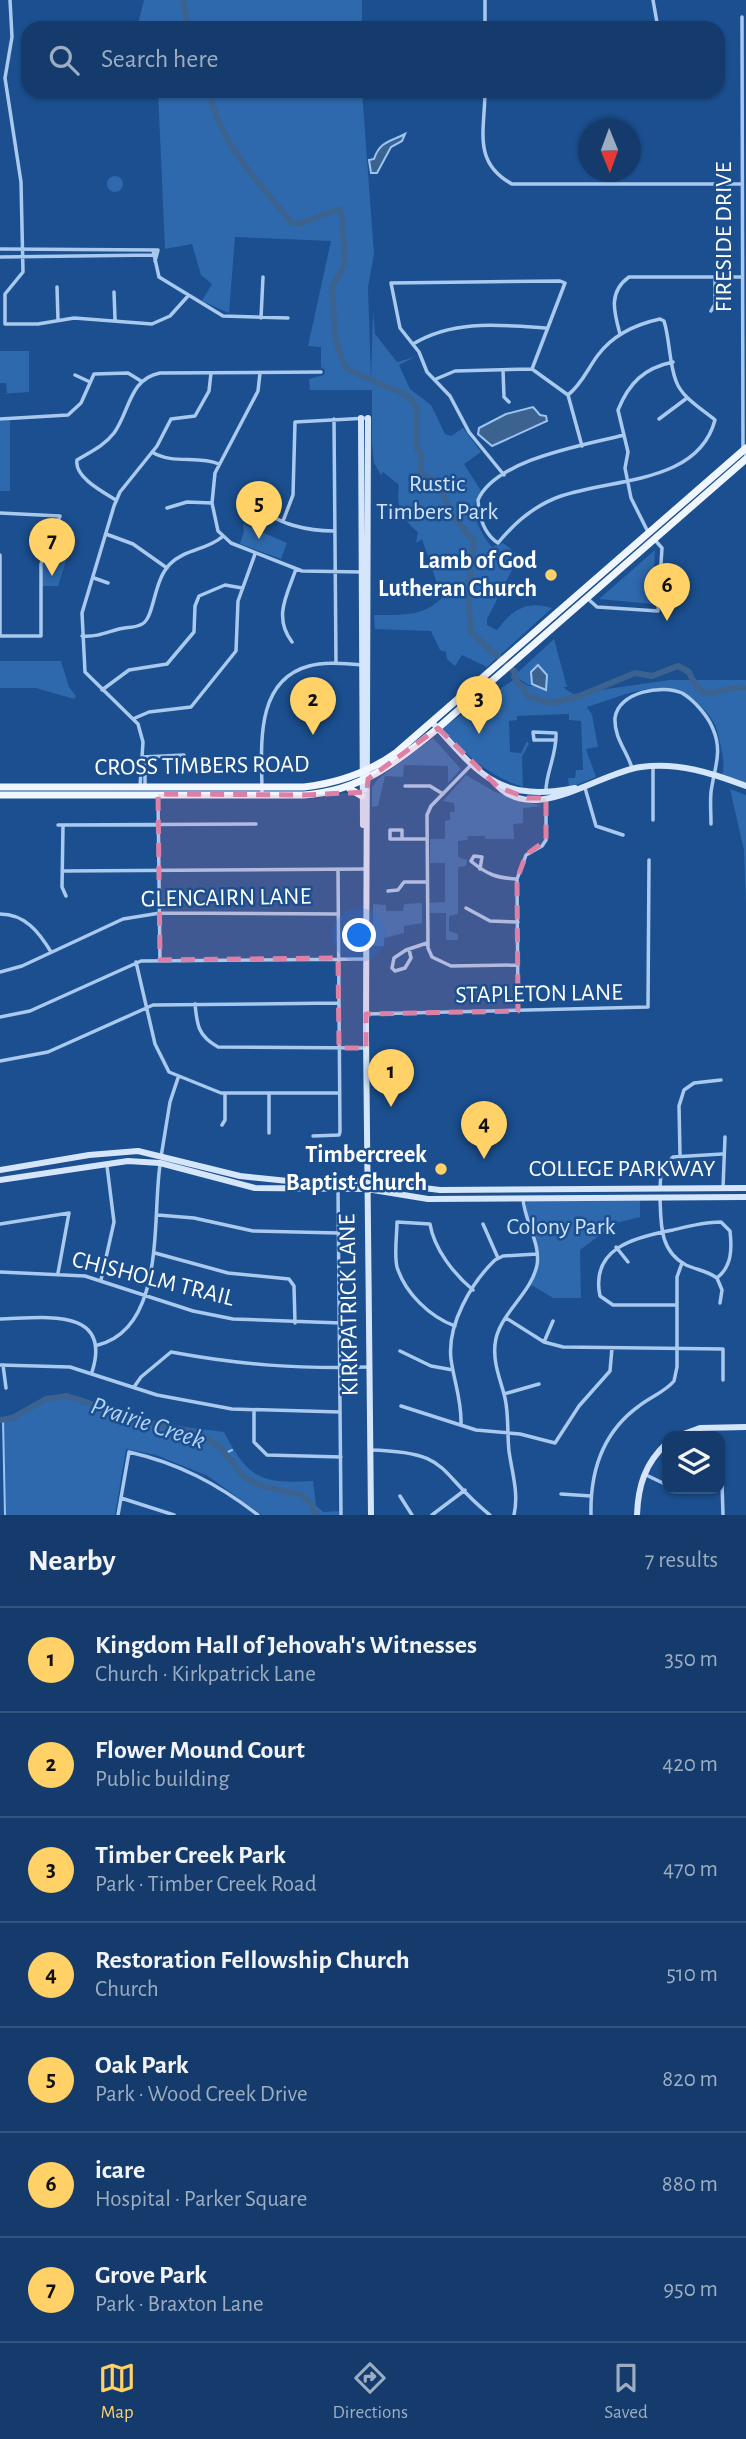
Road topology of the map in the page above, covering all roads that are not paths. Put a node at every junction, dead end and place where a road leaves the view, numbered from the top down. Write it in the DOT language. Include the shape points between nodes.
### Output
graph roads {
  1 [pos="10,0"];
  2 [pos="485,0"];
  3 [pos="653,0"];
  4 [pos="742,17"];
  5 [pos="485,21"];
  6 [pos="657,21"];
  7 [pos="0,89"];
  8 [pos="6,89"];
  9 [pos="485,98"];
  10 [pos="740,184"];
  11 [pos="0,248"];
  12 [pos="23,248"];
  13 [pos="155,252"];
  14 [pos="0,257"];
  15 [pos="23,257"];
  16 [pos="263,277"];
  17 [pos="715,277"];
  18 [pos="741,277"];
  19 [pos="57,287"];
  20 [pos="114,292"];
  21 [pos="188,296"];
  22 [pos="711,311"];
  23 [pos="261,318"];
  24 [pos="288,318"];
  25 [pos="115,319"];
  26 [pos="744,319"];
  27 [pos="58,320"];
  28 [pos="548,328"];
  29 [pos="620,334"];
  30 [pos="414,344"];
  31 [pos="673,362"];
  32 [pos="532,369"];
  33 [pos="503,370"];
  34 [pos="321,372"];
  35 [pos="211,373"];
  36 [pos="260,373"];
  37 [pos="75,375"];
  38 [pos="436,379"];
  39 [pos="141,381"];
  40 [pos="90,382"];
  41 [pos="745,392"];
  42 [pos="568,395"];
  43 [pos="687,398"];
  44 [pos="509,402"];
  45 [pos="364,418"];
  46 [pos="0,419"];
  47 [pos="334,419"];
  48 [pos="659,419"];
  49 [pos="624,435"];
  50 [pos="582,446"];
  51 [pos="152,453"];
  52 [pos="745,453"];
  53 [pos="219,464"];
  54 [pos="504,475"];
  55 [pos="628,480"];
  56 [pos="260,494"];
  57 [pos="116,500"];
  58 [pos="212,503"];
  59 [pos="167,508"];
  60 [pos="0,513"];
  61 [pos="284,521"];
  62 [pos="334,531"];
  63 [pos="106,534"];
  64 [pos="652,536"];
  65 [pos="222,537"];
  66 [pos="255,554"];
  67 [pos="0,555"];
  68 [pos="167,568"];
  69 [pos="296,569"];
  70 [pos="335,572"];
  71 [pos="365,572"];
  72 [pos="94,578"];
  73 [pos="108,583"];
  74 [pos="242,588"];
  75 [pos="584,595"];
  76 [pos="0,607"];
  77 [pos="0,613"];
  78 [pos="0,636"];
  79 [pos="82,636"];
  80 [pos="292,642"];
  81 [pos="336,663"];
  82 [pos="365,665"];
  83 [pos="102,690"];
  84 [pos="135,718"];
  85 [pos="435,725"];
  86 [pos="556,740"];
  87 [pos="184,755"];
  88 [pos="142,758"];
  89 [pos="470,766"];
  90 [pos="653,766"];
  91 [pos="632,768"];
  92 [pos="716,775"];
  93 [pos="365,776"];
  94 [pos="405,786"];
  95 [pos="584,786"];
  96 [pos="746,786"];
  97 [pos="0,787"];
  98 [pos="142,790"];
  99 [pos="158,790"];
  100 [pos="342,790"];
  101 [pos="33,791"];
  102 [pos="262,791"];
  103 [pos="289,791"];
  104 [pos="443,794"];
  105 [pos="0,795"];
  106 [pos="546,795"];
  107 [pos="362,796"];
  108 [pos="653,820"];
  109 [pos="159,824"];
  110 [pos="256,824"];
  111 [pos="711,824"];
  112 [pos="623,835"];
  113 [pos="427,838"];
  114 [pos="402,839"];
  115 [pos="366,844"];
  116 [pos="649,860"];
  117 [pos="338,869"];
  118 [pos="366,869"];
  119 [pos="480,869"];
  120 [pos="159,870"];
  121 [pos="62,871"];
  122 [pos="517,879"];
  123 [pos="426,882"];
  124 [pos="388,891"];
  125 [pos="66,896"];
  126 [pos="466,908"];
  127 [pos="160,913"];
  128 [pos="0,914"];
  129 [pos="338,914"];
  130 [pos="518,922"];
  131 [pos="427,943"];
  132 [pos="410,950"];
  133 [pos="51,952"];
  134 [pos="338,958"];
  135 [pos="366,959"];
  136 [pos="160,960"];
  137 [pos="135,962"];
  138 [pos="517,965"];
  139 [pos="0,972"];
  140 [pos="195,1003"];
  141 [pos="339,1003"];
  142 [pos="146,1006"];
  143 [pos="518,1011"];
  144 [pos="366,1014"];
  145 [pos="0,1017"];
  146 [pos="339,1048"];
  147 [pos="366,1048"];
  148 [pos="0,1061"];
  149 [pos="178,1078"];
  150 [pos="721,1080"];
  151 [pos="339,1093"];
  152 [pos="225,1094"];
  153 [pos="270,1094"];
  154 [pos="222,1125"];
  155 [pos="269,1133"];
  156 [pos="313,1136"];
  157 [pos="725,1137"];
  158 [pos="120,1151"];
  159 [pos="680,1154"];
  160 [pos="722,1154"];
  161 [pos="162,1155"];
  162 [pos="121,1161"];
  163 [pos="106,1162"];
  164 [pos="160,1163"];
  165 [pos="0,1170"];
  166 [pos="0,1180"];
  167 [pos="338,1181"];
  168 [pos="367,1181"];
  169 [pos="723,1188"];
  170 [pos="746,1188"];
  171 [pos="338,1189"];
  172 [pos="367,1189"];
  173 [pos="468,1189"];
  174 [pos="523,1189"];
  175 [pos="539,1189"];
  176 [pos="569,1189"];
  177 [pos="601,1189"];
  178 [pos="660,1189"];
  179 [pos="746,1196"];
  180 [pos="539,1197"];
  181 [pos="569,1197"];
  182 [pos="601,1197"];
  183 [pos="660,1197"];
  184 [pos="467,1198"];
  185 [pos="523,1198"];
  186 [pos="158,1215"];
  187 [pos="0,1224"];
  188 [pos="482,1224"];
  189 [pos="662,1232"];
  190 [pos="338,1233"];
  191 [pos="616,1247"];
  192 [pos="155,1254"];
  193 [pos="537,1255"];
  194 [pos="498,1258"];
  195 [pos="628,1262"];
  196 [pos="682,1262"];
  197 [pos="0,1272"];
  198 [pos="58,1273"];
  199 [pos="717,1278"];
  200 [pos="101,1280"];
  201 [pos="472,1290"];
  202 [pos="142,1296"];
  203 [pos="720,1303"];
  204 [pos="677,1304"];
  205 [pos="506,1318"];
  206 [pos="0,1319"];
  207 [pos="553,1321"];
  208 [pos="340,1322"];
  209 [pos="295,1323"];
  210 [pos="455,1326"];
  211 [pos="544,1342"];
  212 [pos="98,1345"];
  213 [pos="612,1348"];
  214 [pos="677,1348"];
  215 [pos="400,1350"];
  216 [pos="1,1365"];
  217 [pos="369,1367"];
  218 [pos="340,1368"];
  219 [pos="453,1370"];
  220 [pos="92,1373"];
  221 [pos="723,1380"];
  222 [pos="539,1384"];
  223 [pos="134,1387"];
  224 [pos="6,1388"];
  225 [pos="504,1394"];
  226 [pos="401,1406"];
  227 [pos="254,1411"];
  228 [pos="340,1412"];
  229 [pos="461,1425"];
  230 [pos="746,1427"];
  231 [pos="692,1431"];
  232 [pos="509,1433"];
  233 [pos="662,1448"];
  234 [pos="370,1450"];
  235 [pos="341,1457"];
  236 [pos="644,1474"];
  237 [pos="662,1483"];
  238 [pos="465,1490"];
  239 [pos="561,1494"];
  240 [pos="722,1494"];
  241 [pos="400,1496"];
  242 [pos="591,1496"];
  243 [pos="121,1498"];
  244 [pos="118,1515"];
  245 [pos="174,1515"];
  246 [pos="258,1515"];
  247 [pos="341,1515"];
  248 [pos="371,1515"];
  249 [pos="412,1515"];
  250 [pos="432,1515"];
  251 [pos="490,1515"];
  252 [pos="514,1515"];
  253 [pos="591,1515"];
  254 [pos="638,1515"];
  255 [pos="723,1515"];
  1 -- 8 [label="street" via="12,37"];
  2 -- 5 [label="street"];
  3 -- 6 [label="street"];
  4 -- 10 [label="street, FIRESIDE DRIVE"];
  7 -- 8 [label="street"];
  8 -- 12 [label="street" via="22,182"];
  9 -- 10 [label="street" via="484,157 492,171 512,184"];
  10 -- 18 [label="street, FIRESIDE DRIVE"];
  11 -- 12 [label="street"];
  12 -- 13 [label="street"];
  12 -- 15 [label="street"];
  13 -- 15 [label="street"];
  13 -- 21 [label="street" via="159,277"];
  14 -- 15 [label="street"];
  15 -- 27 [label="street" via="23,272 5,294 5,324"];
  16 -- 23 [label="street"];
  17 -- 18 [label="street"];
  17 -- 22 [label="street"];
  17 -- 29 [label="street" via="627,278 614,298"];
  18 -- 26 [label="street, FIRESIDE DRIVE"];
  19 -- 27 [label="street"];
  20 -- 25 [label="street"];
  21 -- 23 [label="street" via="223,316"];
  21 -- 25 [label="street" via="170,316 156,323"];
  23 -- 24 [label="street"];
  25 -- 27 [label="street"];
  26 -- 41 [label="street, FIRESIDE DRIVE"];
  28 -- 30 [label="street" via="454,326"];
  28 -- 30 [label="street" via="565,283 559,281 391,283 396,322"];
  28 -- 32 [label="street"];
  29 -- 31 [label="street" via="660,319 666,324"];
  29 -- 42 [label="street"];
  30 -- 38 [label="street"];
  31 -- 43 [label="street" via="676,382"];
  31 -- 49 [label="street" via="655,366 630,386 618,410"];
  32 -- 33 [label="street"];
  32 -- 42 [label="street"];
  33 -- 38 [label="street" via="455,371"];
  33 -- 44 [label="street" via="504,397"];
  34 -- 36 [label="street"];
  35 -- 36 [label="street"];
  35 -- 39 [label="street" via="160,373"];
  35 -- 51 [label="street" via="209,391 195,416 171,419"];
  36 -- 53 [label="street" via="258,390"];
  37 -- 40 [label="street"];
  38 -- 54 [label="street" via="469,432"];
  39 -- 40 [label="street" via="131,374 99,373"];
  39 -- 57 [label="street" via="114,433 76,465 80,474"];
  40 -- 46 [label="street" via="81,403 68,415"];
  41 -- 52 [label="street, FIRESIDE DRIVE"];
  42 -- 50 [label="street"];
  43 -- 48 [label="street"];
  43 -- 55 [label="street" via="715,420 710,439 676,468"];
  45 -- 47 [label="street"];
  45 -- 71 [label="street, KIRKPATRICK LANE"];
  47 -- 61 [label="street" via="295,422 293,495"];
  47 -- 62 [label="street"];
  49 -- 50 [label="street"];
  49 -- 55 [label="street"];
  50 -- 54 [label="street" via="543,455"];
  51 -- 53 [label="street" via="166,459"];
  51 -- 57 [label="street"];
  52 -- 64 [label="main road, CROSS TIMBERS ROAD"];
  53 -- 58 [label="street"];
  54 -- 55 [label="street" via="478,500 482,522 498,543 528,512 560,496"];
  55 -- 64 [label="street" via="635,511"];
  56 -- 61 [label="street" via="262,509"];
  57 -- 63 [label="street"];
  58 -- 59 [label="street" via="187,502"];
  58 -- 65 [label="street"];
  60 -- 78 [label="street" via="60,516 41,564 41,636"];
  61 -- 62 [label="street" via="311,530"];
  62 -- 70 [label="street"];
  63 -- 68 [label="street" via="131,543"];
  63 -- 72 [label="street"];
  64 -- 75 [label="main road, CROSS TIMBERS ROAD"];
  64 -- 75 [label="street" via="662,548 658,611 597,607"];
  65 -- 66 [label="street"];
  65 -- 68 [label="street" via="190,551"];
  66 -- 69 [label="street"];
  66 -- 74 [label="street"];
  67 -- 76 [label="street"];
  68 -- 79 [label="street" via="155,586 149,620 105,635"];
  69 -- 70 [label="street"];
  69 -- 80 [label="street" via="282,626"];
  70 -- 71 [label="street"];
  70 -- 81 [label="street"];
  71 -- 82 [label="street, KIRKPATRICK LANE"];
  72 -- 73 [label="street"];
  72 -- 79 [label="street" via="82,612"];
  74 -- 83 [label="street" via="225,585 203,593 195,606 194,632 167,664 129,670"];
  74 -- 84 [label="street" via="236,651 187,708"];
  75 -- 85 [label="main road, CROSS TIMBERS ROAD"];
  76 -- 77 [label="street"];
  77 -- 78 [label="street"];
  79 -- 83 [label="street" via="85,672"];
  81 -- 82 [label="street"];
  81 -- 102 [label="street" via="307,666 292,673 269,702 263,720"];
  82 -- 93 [label="street, KIRKPATRICK LANE"];
  83 -- 84 [label="street"];
  84 -- 88 [label="street" via="142,734"];
  85 -- 89 [label="street"];
  85 -- 93 [label="main road, CROSS TIMBERS ROAD" via="403,757"];
  86 -- 86 [label="street" via="556,733 533,732 537,741"];
  86 -- 106 [label="street"];
  87 -- 88 [label="street"];
  88 -- 98 [label="street"];
  89 -- 104 [label="street"];
  89 -- 106 [label="street" via="514,795"];
  90 -- 91 [label="street"];
  90 -- 92 [label="street"];
  90 -- 108 [label="street"];
  91 -- 92 [label="street" via="618,739 615,722 619,706 648,691 674,691 693,701 714,730 719,754"];
  91 -- 95 [label="street"];
  92 -- 96 [label="street"];
  92 -- 111 [label="street"];
  93 -- 100 [label="main road, CROSS TIMBERS ROAD"];
  93 -- 103 [label="main road, CROSS TIMBERS ROAD"];
  93 -- 107 [label="street, KIRKPATRICK LANE"];
  93 -- 115 [label="street, KIRKPATRICK LANE"];
  94 -- 104 [label="street" via="430,786"];
  95 -- 106 [label="street" via="562,796"];
  95 -- 112 [label="street" via="596,826"];
  97 -- 101 [label="main road, CROSS TIMBERS ROAD"];
  98 -- 99 [label="main road, CROSS TIMBERS ROAD"];
  98 -- 101 [label="main road, CROSS TIMBERS ROAD"];
  99 -- 102 [label="main road, CROSS TIMBERS ROAD"];
  99 -- 109 [label="street"];
  100 -- 103 [label="main road, CROSS TIMBERS ROAD"];
  100 -- 107 [label="main road" via="356,790"];
  101 -- 105 [label="main road, CROSS TIMBERS ROAD"];
  102 -- 103 [label="main road, CROSS TIMBERS ROAD"];
  104 -- 113 [label="street" via="429,810"];
  106 -- 122 [label="street" via="544,844 526,855"];
  107 -- 115 [label="street, KIRKPATRICK LANE"];
  109 -- 110 [label="street"];
  109 -- 120 [label="street"];
  109 -- 121 [label="street" via="60,826"];
  113 -- 114 [label="street"];
  113 -- 123 [label="street"];
  115 -- 118 [label="street, KIRKPATRICK LANE"];
  116 -- 143 [label="street, STAPLETON LANE" via="648,1007"];
  117 -- 118 [label="street"];
  117 -- 120 [label="street"];
  117 -- 129 [label="street"];
  118 -- 135 [label="street, KIRKPATRICK LANE"];
  119 -- 122 [label="street" via="494,878"];
  120 -- 121 [label="street"];
  120 -- 127 [label="street"];
  121 -- 125 [label="street"];
  122 -- 130 [label="street"];
  123 -- 124 [label="street" via="404,882 398,890"];
  123 -- 131 [label="street"];
  126 -- 130 [label="street" via="490,921"];
  127 -- 129 [label="street, GLENCAIRN LANE"];
  127 -- 133 [label="street, GLENCAIRN LANE" via="123,919"];
  127 -- 136 [label="street"];
  128 -- 133 [label="street" via="23,919 43,937"];
  129 -- 134 [label="street"];
  130 -- 138 [label="street"];
  131 -- 132 [label="street"];
  131 -- 138 [label="street" via="432,957 441,964"];
  132 -- 132 [label="street" via="394,958 392,968 405,968"];
  133 -- 139 [label="street, GLENCAIRN LANE"];
  134 -- 135 [label="street"];
  134 -- 136 [label="street"];
  134 -- 141 [label="street"];
  135 -- 144 [label="street, KIRKPATRICK LANE"];
  136 -- 137 [label="street"];
  137 -- 142 [label="street"];
  137 -- 145 [label="street" via="30,1011"];
  138 -- 143 [label="street"];
  140 -- 141 [label="street"];
  140 -- 142 [label="street"];
  140 -- 146 [label="street" via="202,1036 218,1047"];
  141 -- 146 [label="street"];
  142 -- 148 [label="street" via="48,1052"];
  142 -- 149 [label="street" via="159,1056"];
  143 -- 144 [label="street, STAPLETON LANE"];
  144 -- 147 [label="street, KIRKPATRICK LANE"];
  146 -- 147 [label="street"];
  146 -- 151 [label="street"];
  147 -- 168 [label="street, KIRKPATRICK LANE"];
  149 -- 152 [label="street"];
  149 -- 161 [label="street"];
  150 -- 159 [label="street" via="694,1083 684,1090 679,1106"];
  151 -- 153 [label="street"];
  151 -- 156 [label="street" via="339,1135"];
  152 -- 153 [label="street"];
  152 -- 154 [label="street"];
  153 -- 155 [label="street"];
  157 -- 160 [label="street"];
  158 -- 161 [label="street, COLLEGE PARKWAY"];
  158 -- 162 [label="street"];
  158 -- 165 [label="street, COLLEGE PARKWAY"];
  159 -- 160 [label="street"];
  159 -- 178 [label="street" via="663,1168"];
  160 -- 169 [label="street"];
  161 -- 164 [label="street"];
  161 -- 167 [label="street, COLLEGE PARKWAY" via="253,1178"];
  162 -- 163 [label="street"];
  162 -- 164 [label="street"];
  163 -- 166 [label="street"];
  163 -- 200 [label="street" via="114,1222"];
  164 -- 171 [label="street" via="255,1188"];
  164 -- 186 [label="street"];
  167 -- 168 [label="street, COLLEGE PARKWAY"];
  167 -- 171 [label="street"];
  168 -- 172 [label="street, KIRKPATRICK LANE"];
  168 -- 173 [label="street, COLLEGE PARKWAY" via="420,1189"];
  169 -- 170 [label="street, COLLEGE PARKWAY"];
  169 -- 178 [label="street, COLLEGE PARKWAY"];
  171 -- 172 [label="street"];
  171 -- 190 [label="street"];
  172 -- 184 [label="street, COLLEGE PARKWAY" via="428,1199"];
  172 -- 217 [label="street, KIRKPATRICK LANE"];
  173 -- 174 [label="street, COLLEGE PARKWAY"];
  173 -- 184 [label="street"];
  174 -- 175 [label="street, COLLEGE PARKWAY"];
  174 -- 185 [label="street"];
  175 -- 176 [label="street, COLLEGE PARKWAY"];
  175 -- 180 [label="street"];
  176 -- 177 [label="street, COLLEGE PARKWAY"];
  176 -- 181 [label="street"];
  177 -- 178 [label="street, COLLEGE PARKWAY"];
  177 -- 182 [label="street"];
  178 -- 183 [label="street"];
  179 -- 183 [label="street, COLLEGE PARKWAY"];
  180 -- 181 [label="street, COLLEGE PARKWAY"];
  180 -- 185 [label="street, COLLEGE PARKWAY"];
  181 -- 182 [label="street, COLLEGE PARKWAY"];
  182 -- 183 [label="street, COLLEGE PARKWAY"];
  183 -- 189 [label="street"];
  184 -- 185 [label="street, COLLEGE PARKWAY"];
  185 -- 193 [label="street"];
  186 -- 190 [label="street" via="253,1231"];
  186 -- 192 [label="street"];
  187 -- 198 [label="street" via="69,1213"];
  188 -- 194 [label="street"];
  189 -- 191 [label="street"];
  189 -- 196 [label="street" via="669,1251"];
  189 -- 199 [label="street" via="701,1222 725,1223 730,1231 730,1258"];
  190 -- 208 [label="street"];
  191 -- 195 [label="street"];
  191 -- 204 [label="street" via="599,1275 600,1297 605,1302"];
  192 -- 202 [label="street"];
  192 -- 209 [label="street" via="239,1275 289,1279 294,1286"];
  193 -- 194 [label="street"];
  193 -- 205 [label="street" via="535,1273"];
  194 -- 201 [label="street"];
  196 -- 199 [label="street"];
  196 -- 204 [label="street"];
  197 -- 198 [label="street, CHISHOLM TRAIL"];
  198 -- 200 [label="street, CHISHOLM TRAIL"];
  199 -- 203 [label="street" via="722,1290"];
  200 -- 202 [label="street, CHISHOLM TRAIL"];
  201 -- 210 [label="street"];
  201 -- 210 [label="street" via="454,1272 430,1224 397,1222 398,1270 423,1306"];
  202 -- 209 [label="street, CHISHOLM TRAIL" via="211,1315"];
  202 -- 212 [label="street" via="131,1325 114,1340"];
  204 -- 214 [label="street"];
  205 -- 211 [label="street"];
  205 -- 225 [label="street" via="494,1350"];
  206 -- 212 [label="street" via="76,1321 88,1328"];
  207 -- 211 [label="street"];
  208 -- 209 [label="street, CHISHOLM TRAIL"];
  208 -- 218 [label="street"];
  210 -- 219 [label="street" via="450,1353"];
  211 -- 213 [label="street"];
  212 -- 220 [label="street"];
  213 -- 214 [label="street"];
  213 -- 232 [label="street" via="610,1371 579,1406 558,1442"];
  214 -- 221 [label="street" via="723,1349"];
  214 -- 242 [label="street" via="674,1381 629,1413 608,1439 596,1465"];
  215 -- 219 [label="street" via="431,1366"];
  216 -- 220 [label="street" via="59,1365"];
  216 -- 224 [label="street"];
  217 -- 218 [label="street"];
  217 -- 234 [label="street, KIRKPATRICK LANE"];
  218 -- 223 [label="street" via="238,1365 171,1352"];
  218 -- 228 [label="street"];
  219 -- 229 [label="street" via="461,1400"];
  220 -- 223 [label="street"];
  222 -- 225 [label="street"];
  223 -- 227 [label="street" via="185,1401"];
  225 -- 232 [label="street"];
  226 -- 229 [label="street"];
  227 -- 228 [label="street"];
  227 -- 235 [label="street" via="254,1441 267,1455"];
  228 -- 235 [label="street"];
  229 -- 232 [label="street"];
  230 -- 231 [label="street"];
  232 -- 252 [label="street" via="517,1496"];
  233 -- 236 [label="street"];
  234 -- 238 [label="street" via="424,1455"];
  234 -- 248 [label="street, KIRKPATRICK LANE"];
  235 -- 247 [label="street"];
  236 -- 237 [label="street"];
  236 -- 254 [label="street"];
  238 -- 250 [label="street"];
  238 -- 251 [label="street"];
  239 -- 242 [label="street"];
  240 -- 255 [label="street"];
  241 -- 249 [label="street"];
  242 -- 253 [label="street"];
  243 -- 244 [label="street"];
  243 -- 245 [label="street"];
  243 -- 246 [label="street" via="129,1452 196,1474"];
}
